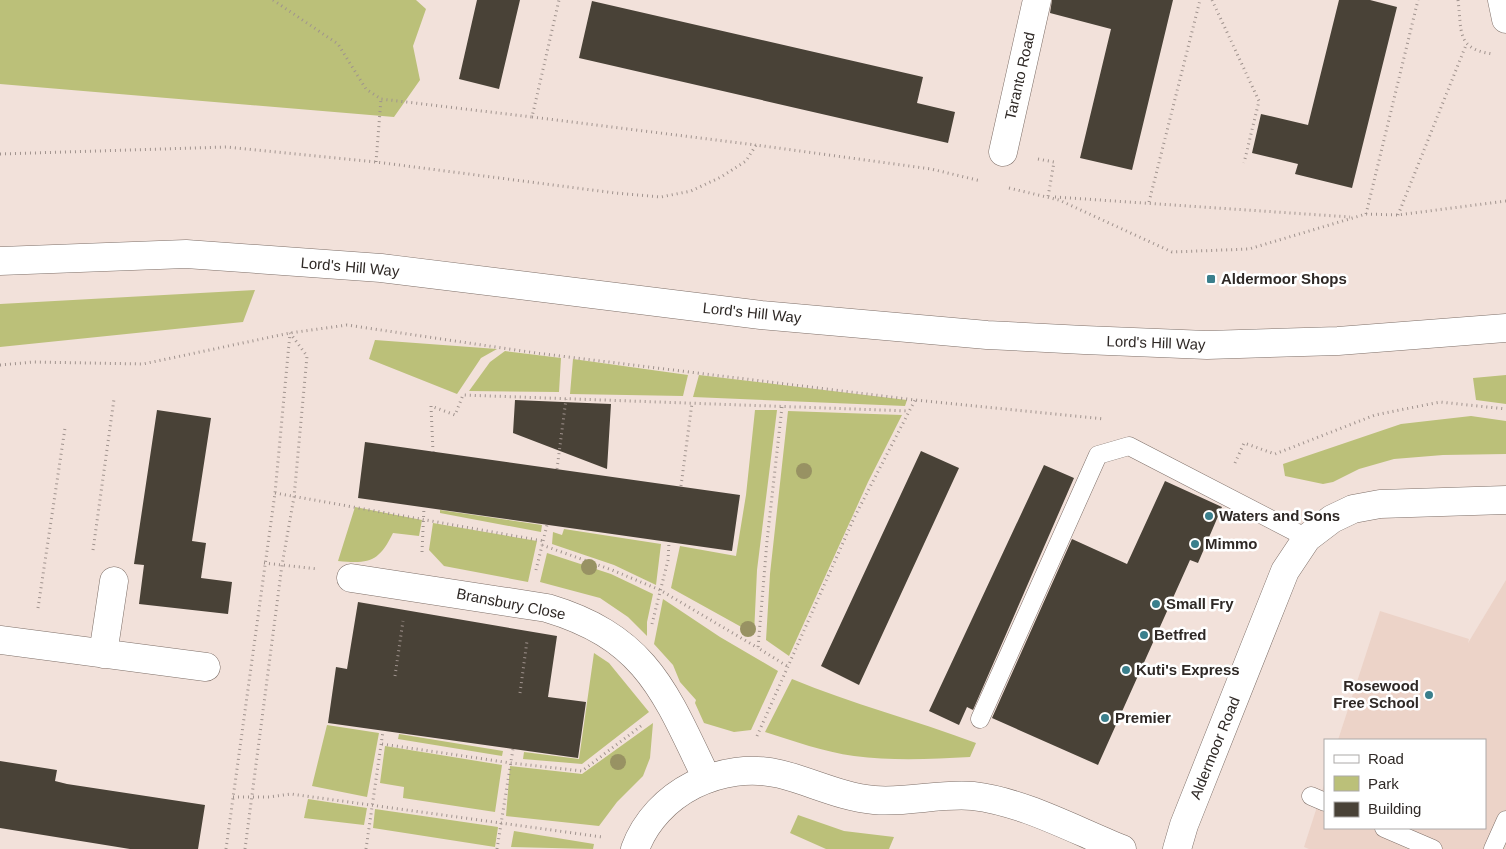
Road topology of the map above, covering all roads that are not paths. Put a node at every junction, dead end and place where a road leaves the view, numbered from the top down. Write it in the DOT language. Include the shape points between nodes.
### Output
graph roads {
  1 [pos="1037,0"];
  2 [pos="1502,0"];
  3 [pos="1506,19"];
  4 [pos="1004,152"];
  5 [pos="0,261"];
  6 [pos="1506,328"];
  7 [pos="1506,500"];
  8 [pos="1307,538"];
  9 [pos="351,578"];
  10 [pos="114,581"];
  11 [pos="0,640"];
  12 [pos="103,654"];
  13 [pos="206,667"];
  14 [pos="980,719"];
  15 [pos="707,779"];
  16 [pos="1506,820"];
  17 [pos="1386,829"];
  18 [pos="637,846"];
  19 [pos="1122,849"];
  20 [pos="1177,849"];
  21 [pos="1432,849"];
  22 [pos="1493,849"];
  1 -- 4 [label="street, Taranto Road"];
  2 -- 3 [label="street"];
  5 -- 6 [label="street, Lord's Hill Way" via="186,254 371,267 761,315 987,335 1084,340 1207,345 1328,341"];
  7 -- 8 [label="street, Aldermoor Road" via="1380,504 1353,509 1332,519"];
  8 -- 14 [label="lane" via="1129,446 1098,454"];
  8 -- 20 [label="street, Aldermoor Road" via="1285,571"];
  9 -- 15 [label="street, Bransbury Close" via="531,606 574,616 601,629 626,646 651,674 671,704"];
  10 -- 12 [label="street"];
  11 -- 12 [label="street"];
  12 -- 13 [label="street"];
  15 -- 18 [label="street" via="680,792 663,806"];
  15 -- 19 [label="street" via="744,771 766,772 828,791 876,800 972,796 1018,807"];
  16 -- 22 [label="lane"];
  17 -- 21 [label="lane"];
}
